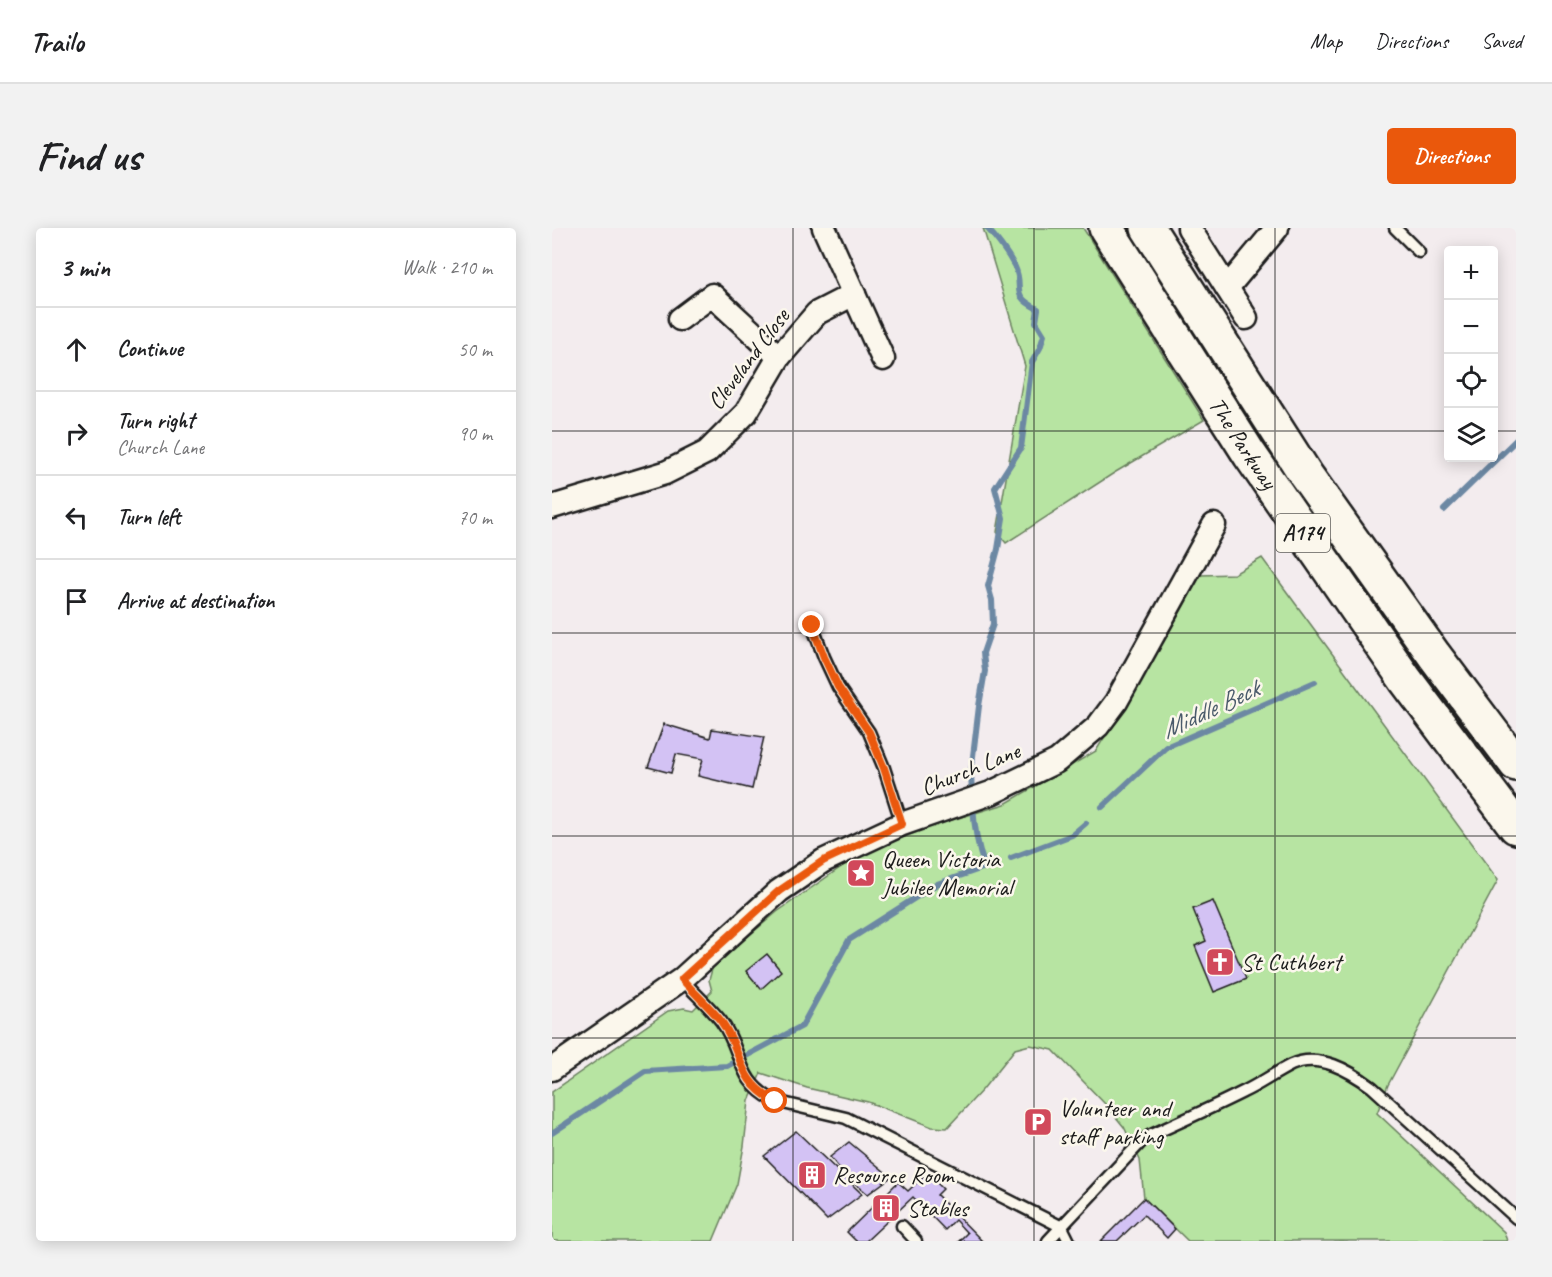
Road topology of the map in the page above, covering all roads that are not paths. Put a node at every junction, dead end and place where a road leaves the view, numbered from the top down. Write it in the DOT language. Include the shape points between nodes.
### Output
graph roads {
  1 [pos="824,228"];
  2 [pos="1106,228"];
  3 [pos="1148,228"];
  4 [pos="1189,228"];
  5 [pos="1277,228"];
  6 [pos="1395,228"];
  7 [pos="1419,252"];
  8 [pos="1227,288"];
  9 [pos="854,294"];
  10 [pos="1246,318"];
  11 [pos="680,319"];
  12 [pos="779,357"];
  13 [pos="883,359"];
  14 [pos="552,507"];
  15 [pos="1214,525"];
  16 [pos="812,625"];
  17 [pos="1516,764"];
  18 [pos="902,824"];
  19 [pos="1516,827"];
  20 [pos="682,979"];
  21 [pos="552,1069"];
  22 [pos="1516,1218"];
  23 [pos="902,1226"];
  24 [pos="1062,1227"];
  25 [pos="916,1241"];
  26 [pos="1048,1241"];
  27 [pos="1069,1241"];
  1 -- 9 [label="street"];
  2 -- 19 [label="highway, The Parkway / A174" via="1301,530 1405,679"];
  3 -- 17 [label="highway, The Parkway / A174" via="1306,475"];
  4 -- 8 [label="street"];
  5 -- 8 [label="street"];
  6 -- 7 [label="lane"];
  8 -- 10 [label="street"];
  9 -- 12 [label="street, Cleveland Close" via="817,313"];
  9 -- 13 [label="street"];
  11 -- 12 [label="street" via="712,295"];
  12 -- 14 [label="street, Cleveland Close" via="746,413 707,453 665,473"];
  15 -- 18 [label="street, Church Lane" via="1116,702 1098,726 1057,761 980,797"];
  16 -- 18 [label="lane" via="838,687 869,732"];
  18 -- 20 [label="street, Church Lane" via="823,861 779,891"];
  20 -- 21 [label="street, Church Lane"];
  20 -- 24 [label="lane" via="721,1022 734,1043 746,1078 759,1092 775,1101 846,1118"];
  22 -- 24 [label="lane" via="1372,1087 1334,1064 1313,1062 1294,1064 1151,1135"];
  23 -- 25 [label="lane"];
  24 -- 26 [label="lane"];
  24 -- 27 [label="lane"];
}
